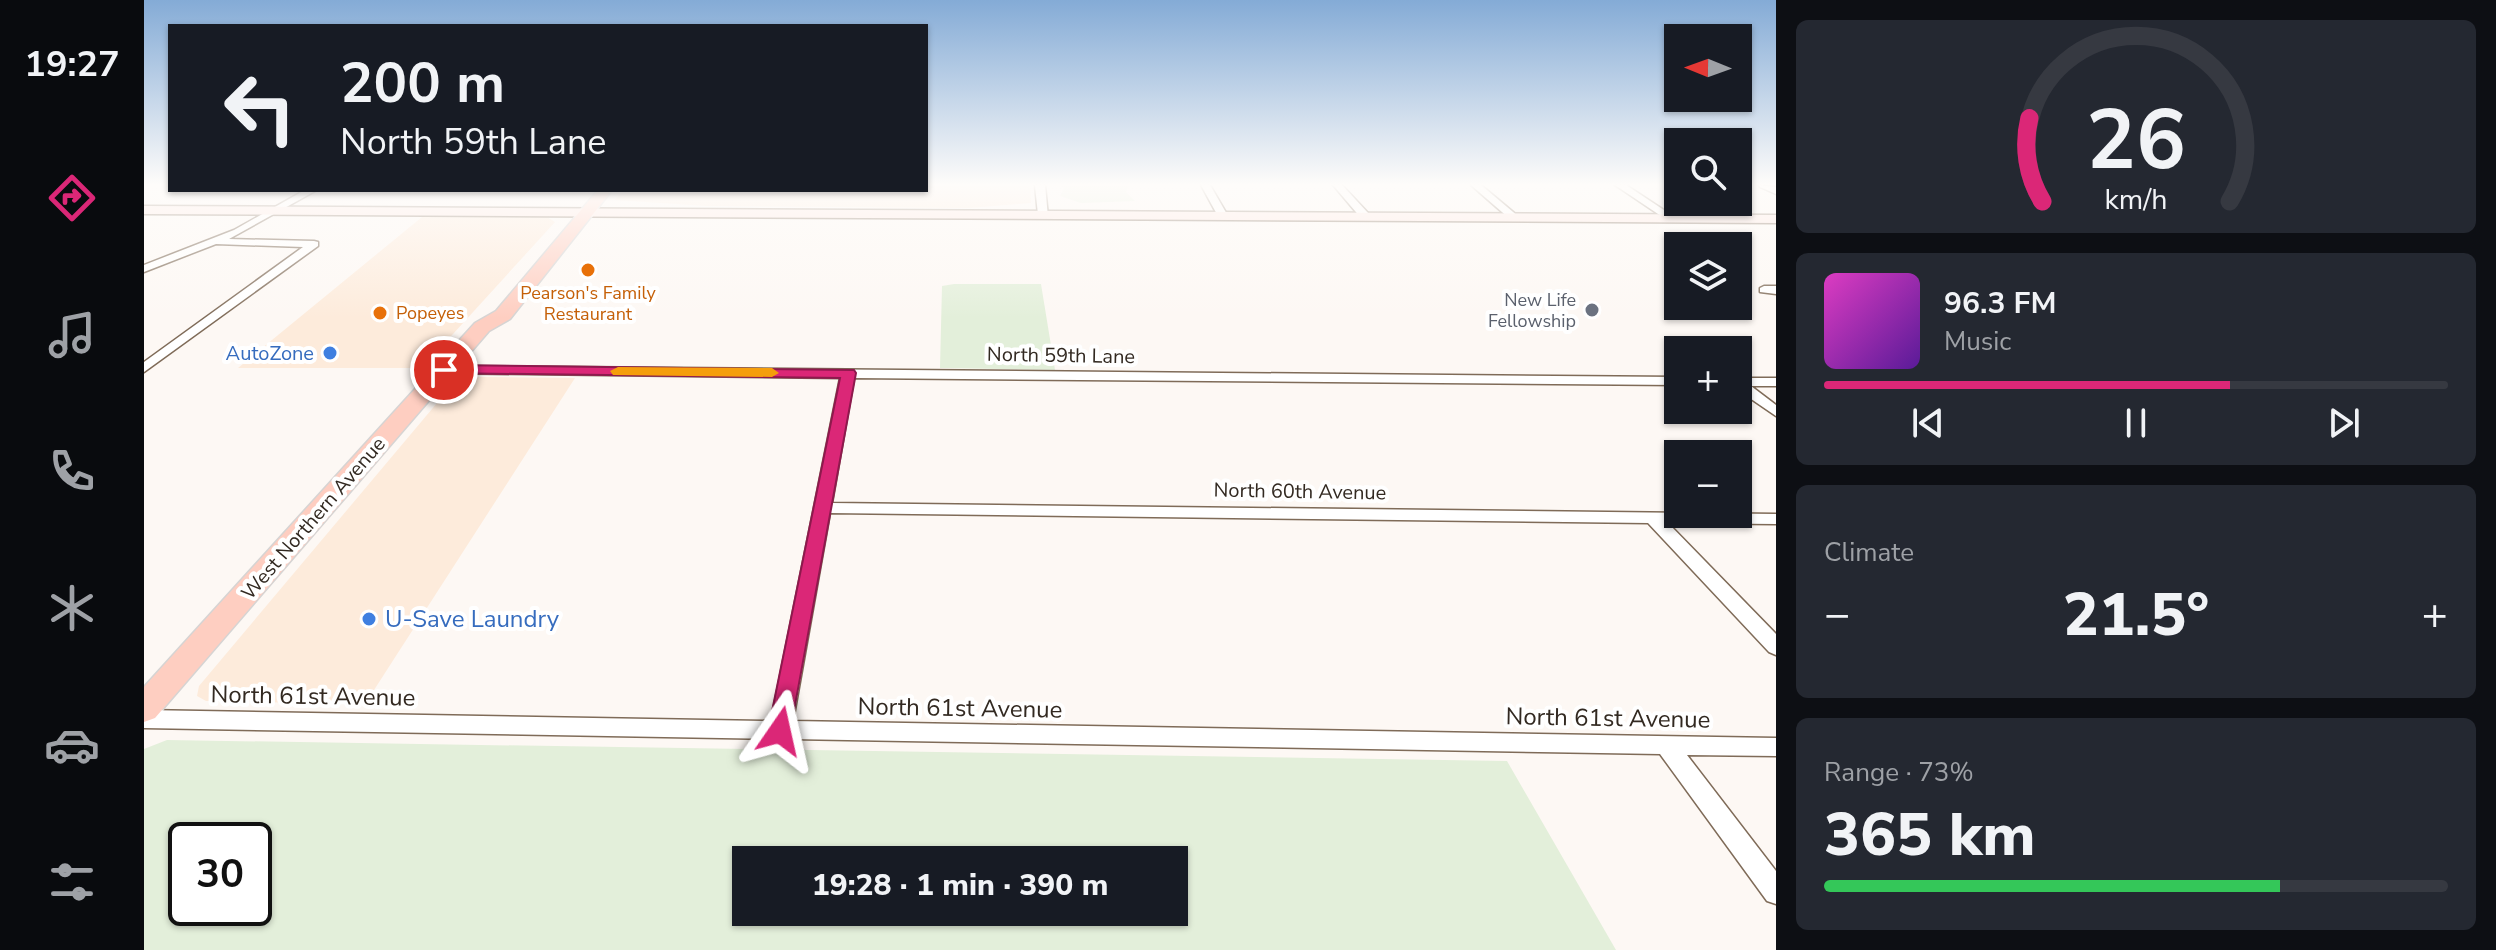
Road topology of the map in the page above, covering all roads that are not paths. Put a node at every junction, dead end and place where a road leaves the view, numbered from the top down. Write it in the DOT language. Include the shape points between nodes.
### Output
graph roads {
  1 [pos="241,229"];
  2 [pos="576,229"];
  3 [pos="217,241"];
  4 [pos="144,269"];
  5 [pos="144,368"];
  6 [pos="444,370"];
  7 [pos="848,373"];
  8 [pos="1664,381"];
  9 [pos="1776,382"];
  10 [pos="1752,383"];
  11 [pos="1752,394"];
  12 [pos="1776,412"];
  13 [pos="823,508"];
  14 [pos="1653,518"];
  15 [pos="1776,519"];
  16 [pos="1776,647"];
  17 [pos="144,709"];
  18 [pos="144,719"];
  19 [pos="780,731"];
  20 [pos="1667,746"];
  21 [pos="1776,747"];
  22 [pos="1776,892"];
  1 -- 3 [label="street"];
  2 -- 6 [label="main road, West Northern Avenue" via="503,315 482,327"];
  3 -- 4 [label="street"];
  3 -- 5 [label="street" via="314,244"];
  6 -- 7 [label="street, North 59th Lane"];
  6 -- 17 [label="main road, West Northern Avenue"];
  7 -- 8 [label="street, North 59th Lane"];
  7 -- 13 [label="street"];
  9 -- 10 [label="street"];
  11 -- 12 [label="street"];
  13 -- 14 [label="street, North 60th Avenue"];
  13 -- 19 [label="street"];
  14 -- 15 [label="street, North 60th Avenue"];
  14 -- 16 [label="street"];
  18 -- 19 [label="street, North 61st Avenue"];
  19 -- 20 [label="street, North 61st Avenue"];
  20 -- 21 [label="street, North 61st Avenue"];
  20 -- 22 [label="street"];
}
